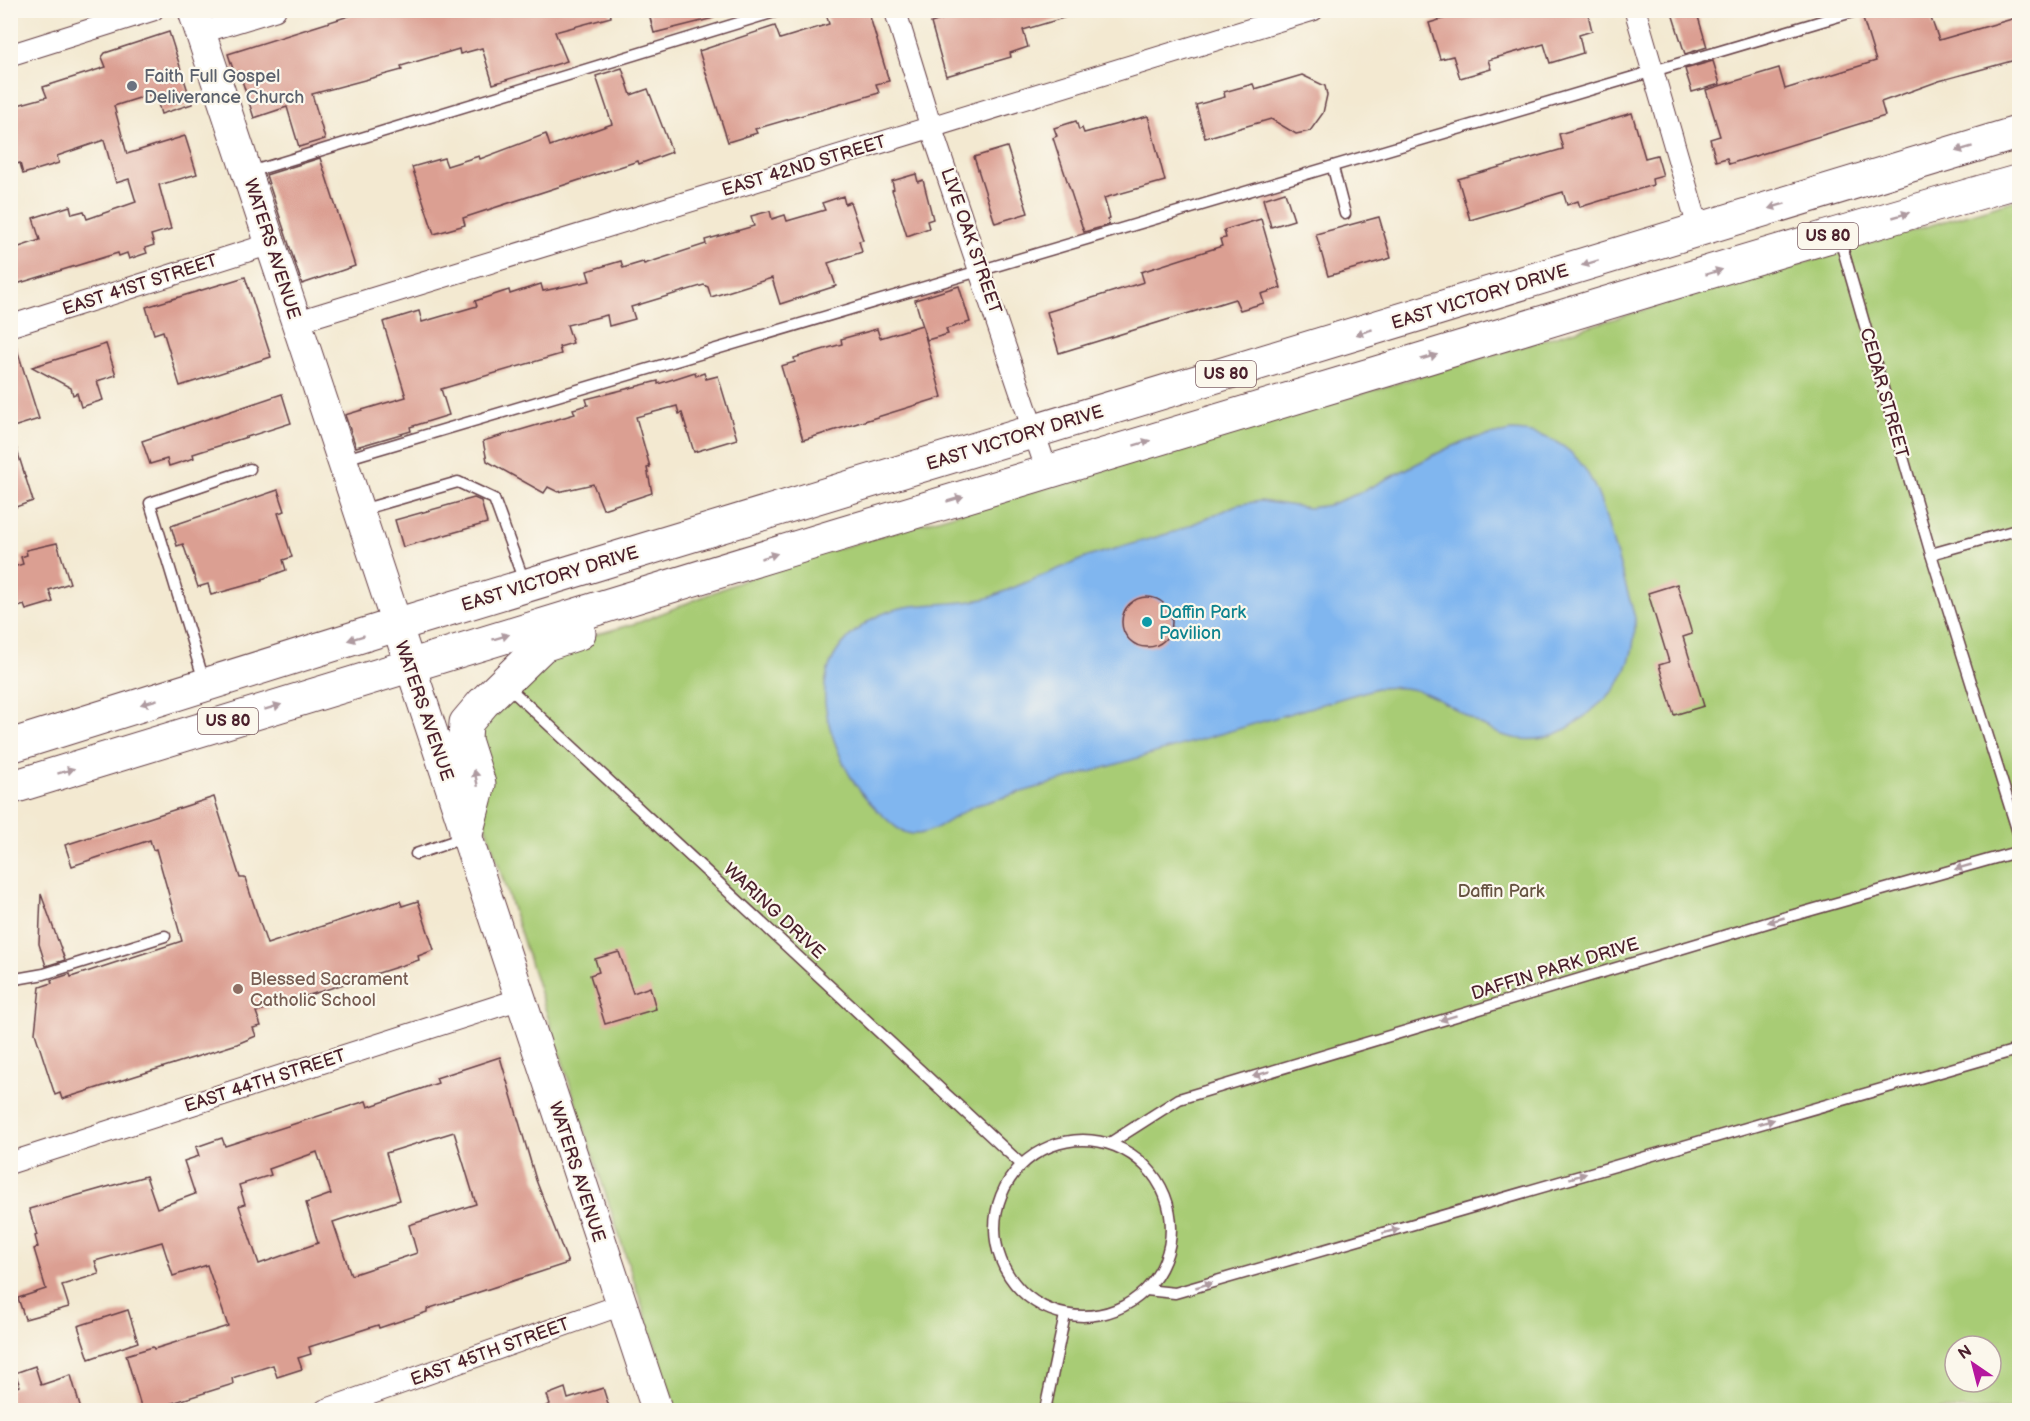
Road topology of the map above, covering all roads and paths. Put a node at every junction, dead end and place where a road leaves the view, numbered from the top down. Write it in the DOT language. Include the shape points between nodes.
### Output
graph roads {
  1 [pos="153,10"];
  2 [pos="275,10"];
  3 [pos="781,10"];
  4 [pos="895,10"];
  5 [pos="1313,10"];
  6 [pos="1635,10"];
  7 [pos="1859,10"];
  8 [pos="196,22"];
  9 [pos="10,55"];
  10 [pos="1654,73"];
  11 [pos="931,127"];
  12 [pos="2019,132"];
  13 [pos="1333,168"];
  14 [pos="247,173"];
  15 [pos="2019,181"];
  16 [pos="1345,214"];
  17 [pos="1699,230"];
  18 [pos="1838,232"];
  19 [pos="270,244"];
  20 [pos="982,270"];
  21 [pos="1638,295"];
  22 [pos="296,322"];
  23 [pos="10,327"];
  24 [pos="1035,432"];
  25 [pos="341,460"];
  26 [pos="250,469"];
  27 [pos="1047,471"];
  28 [pos="358,511"];
  29 [pos="2019,529"];
  30 [pos="1931,554"];
  31 [pos="733,567"];
  32 [pos="526,586"];
  33 [pos="396,625"];
  34 [pos="409,665"];
  35 [pos="504,683"];
  36 [pos="205,685"];
  37 [pos="10,746"];
  38 [pos="10,788"];
  39 [pos="466,836"];
  40 [pos="2019,839"];
  41 [pos="2019,851"];
  42 [pos="416,854"];
  43 [pos="165,936"];
  44 [pos="10,980"];
  45 [pos="520,999"];
  46 [pos="2019,1049"];
  47 [pos="1110,1143"];
  48 [pos="10,1163"];
  49 [pos="1021,1164"];
  50 [pos="1146,1290"];
  51 [pos="621,1305"];
  52 [pos="1065,1315"];
  53 [pos="325,1410"];
  54 [pos="657,1410"];
  55 [pos="1045,1410"];
  1 -- 9 [label="street"];
  2 -- 8 [label="street"];
  3 -- 14 [label="lane"];
  4 -- 11 [label="street, LIVE OAK STREET"];
  5 -- 11 [label="street, EAST 42ND STREET"];
  6 -- 10 [label="street"];
  7 -- 10 [label="lane"];
  8 -- 14 [label="main road, WATERS AVENUE"];
  10 -- 13 [label="lane"];
  10 -- 17 [label="street"];
  11 -- 20 [label="street, LIVE OAK STREET"];
  11 -- 22 [label="street, EAST 42ND STREET"];
  12 -- 17 [label="main road, EAST VICTORY DRIVE / US 80, one-way"];
  13 -- 16 [label="lane"];
  13 -- 20 [label="lane"];
  14 -- 19 [label="main road, WATERS AVENUE"];
  18 -- 15 [label="main road, US 80, one-way"];
  17 -- 21 [label="main road" via="1700,240 1692,257 1647,278"];
  17 -- 24 [label="main road, EAST VICTORY DRIVE / US 80, one-way"];
  21 -- 18 [label="main road, US 80, one-way"];
  18 -- 30 [label="lane, CEDAR STREET"];
  19 -- 22 [label="main road, WATERS AVENUE"];
  19 -- 23 [label="street, EAST 41ST STREET"];
  20 -- 24 [label="street, LIVE OAK STREET"];
  20 -- 25 [label="lane"];
  27 -- 21 [label="main road, US 80, one-way"];
  22 -- 25 [label="main road, WATERS AVENUE"];
  24 -- 27 [label="street, LIVE OAK STREET"];
  24 -- 32 [label="main road, EAST VICTORY DRIVE / US 80"];
  25 -- 28 [label="main road, WATERS AVENUE"];
  26 -- 36 [label="lane" via="150,503"];
  31 -- 27 [label="main road, US 80, one-way"];
  28 -- 32 [label="lane" via="458,482 494,499"];
  28 -- 33 [label="main road, WATERS AVENUE"];
  29 -- 30 [label="lane"];
  30 -- 40 [label="lane, CEDAR STREET"];
  34 -- 31 [label="main road, US 80, one-way"];
  31 -- 35 [label="main road" via="684,594 543,645"];
  32 -- 33 [label="main road, EAST VICTORY DRIVE / US 80"];
  33 -- 34 [label="main road, WATERS AVENUE"];
  33 -- 36 [label="main road, EAST VICTORY DRIVE / US 80, one-way"];
  38 -- 34 [label="main road, US 80, one-way"];
  34 -- 39 [label="main road, WATERS AVENUE"];
  39 -- 35 [label="main road, one-way" via="479,784 465,740 466,723"];
  35 -- 49 [label="lane, WARING DRIVE"];
  36 -- 37 [label="main road, EAST VICTORY DRIVE / US 80, one-way"];
  39 -- 42 [label="lane"];
  39 -- 45 [label="main road, WATERS AVENUE"];
  41 -- 47 [label="lane, DAFFIN PARK DRIVE, one-way" via="1179,1099"];
  43 -- 44 [label="lane" via="44,974"];
  45 -- 48 [label="street, EAST 44TH STREET"];
  45 -- 51 [label="main road, WATERS AVENUE"];
  50 -- 46 [label="lane, one-way" via="1175,1293"];
  47 -- 49 [label="lane" via="1087,1139 1063,1141 1040,1150"];
  47 -- 50 [label="lane" via="1137,1157 1157,1179 1169,1206 1172,1236 1163,1265"];
  49 -- 52 [label="lane" via="1005,1186 995,1212 994,1240 1002,1266 1018,1289 1040,1305"];
  50 -- 52 [label="lane" via="1109,1312"];
  51 -- 53 [label="street, EAST 45TH STREET"];
  51 -- 54 [label="main road, WATERS AVENUE"];
  52 -- 55 [label="lane"];
}
